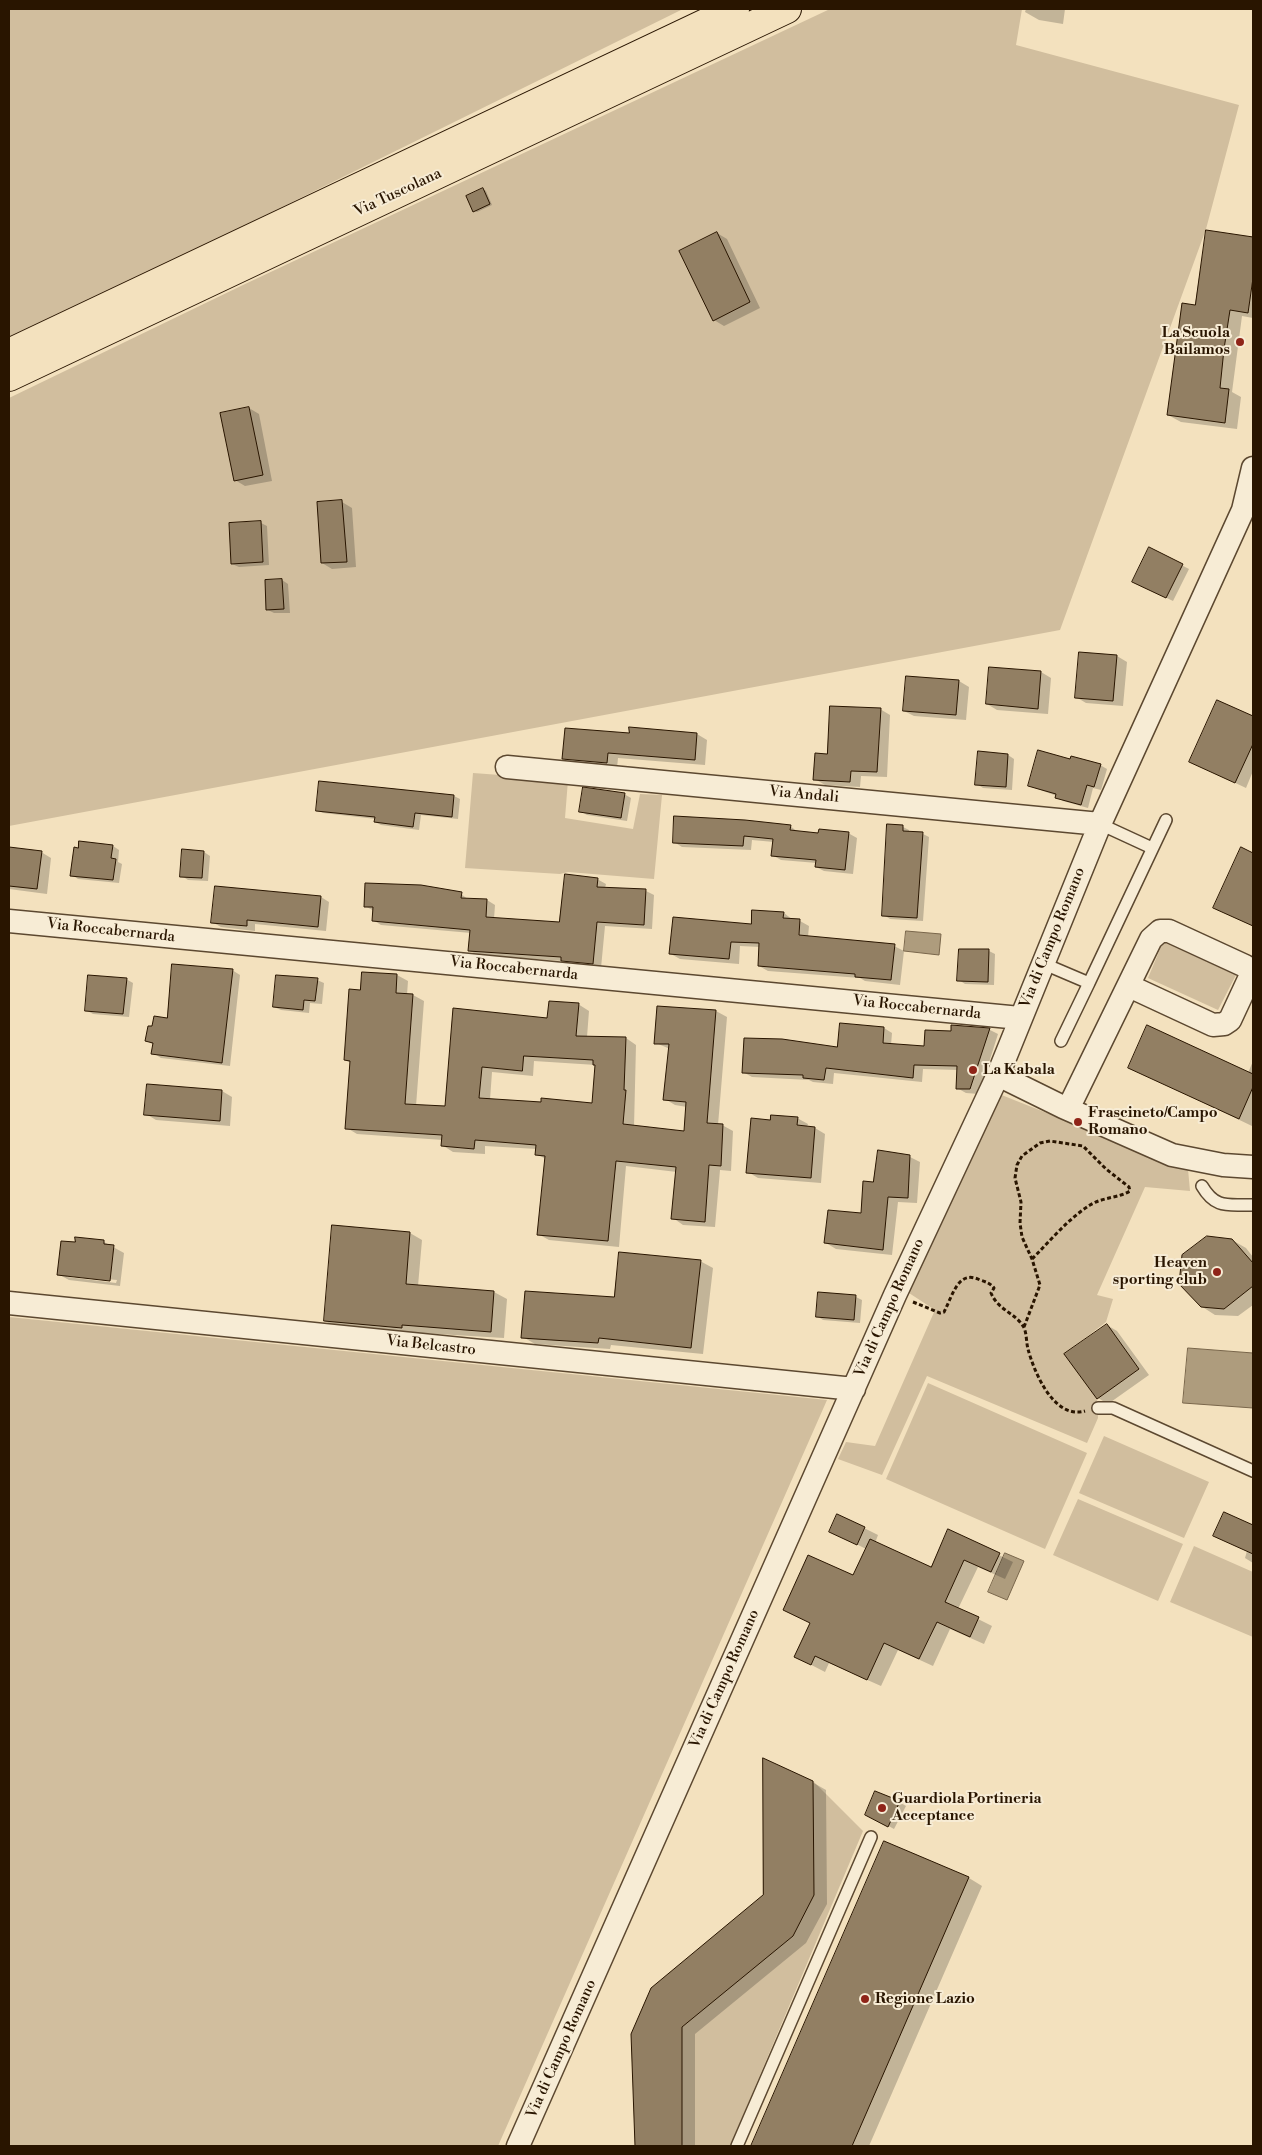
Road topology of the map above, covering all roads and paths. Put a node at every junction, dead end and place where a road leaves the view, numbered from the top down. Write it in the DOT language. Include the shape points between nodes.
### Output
graph roads {
  1 [pos="735,9"];
  2 [pos="787,9"];
  3 [pos="9,353"];
  4 [pos="9,377"];
  5 [pos="1253,468"];
  6 [pos="1249,502"];
  7 [pos="507,767"];
  8 [pos="1166,820"];
  9 [pos="1100,824"];
  10 [pos="1152,848"];
  11 [pos="9,921"];
  12 [pos="1042,963"];
  13 [pos="1089,983"];
  14 [pos="1129,986"];
  15 [pos="1020,1018"];
  16 [pos="1061,1041"];
  17 [pos="998,1075"];
  18 [pos="1068,1109"];
  19 [pos="1253,1167"];
  20 [pos="1202,1186"];
  21 [pos="1253,1205"];
  22 [pos="1032,1259"];
  23 [pos="895,1294"];
  24 [pos="9,1304"];
  25 [pos="1024,1327"];
  26 [pos="854,1389"];
  27 [pos="1098,1408"];
  28 [pos="1253,1471"];
  29 [pos="871,1837"];
  30 [pos="518,2146"];
  31 [pos="737,2146"];
  1 -- 3 [label="main road, Via Tuscolana"];
  2 -- 4 [label="main road, Via Tuscolana"];
  5 -- 6 [label="street, Via di Campo Romano"];
  6 -- 9 [label="street, Via di Campo Romano" via="1238,519"];
  7 -- 9 [label="street, Via Andali"];
  8 -- 10 [label="lane"];
  9 -- 10 [label="lane"];
  9 -- 12 [label="street, Via di Campo Romano"];
  10 -- 13 [label="lane"];
  11 -- 15 [label="street, Via Roccabernarda"];
  12 -- 13 [label="lane"];
  12 -- 15 [label="street, Via di Campo Romano"];
  13 -- 16 [label="lane"];
  14 -- 14 [label="street" via="1151,939 1165,930 1245,966 1250,972 1230,1020 1224,1024 1213,1025"];
  14 -- 18 [label="street"];
  15 -- 17 [label="street, Via di Campo Romano"];
  17 -- 18 [label="street"];
  17 -- 23 [label="street, Via di Campo Romano"];
  18 -- 19 [label="street" via="1172,1155"];
  20 -- 21 [label="lane" via="1217,1203"];
  22 -- 22 [label="path" via="1022,1237 1021,1202 1015,1178 1017,1165 1040,1143 1050,1141 1083,1146 1130,1191 1090,1205"];
  22 -- 25 [label="path" via="1040,1284"];
  23 -- 25 [label="path" via="940,1313 944,1312 961,1280 972,1275 994,1288 995,1302"];
  23 -- 26 [label="street, Via di Campo Romano"];
  24 -- 26 [label="street, Via Belcastro"];
  25 -- 27 [label="path" via="1037,1375 1049,1395 1059,1405 1080,1413"];
  26 -- 30 [label="street, Via di Campo Romano"];
  27 -- 28 [label="lane" via="1113,1408"];
  29 -- 31 [label="lane"];
}
